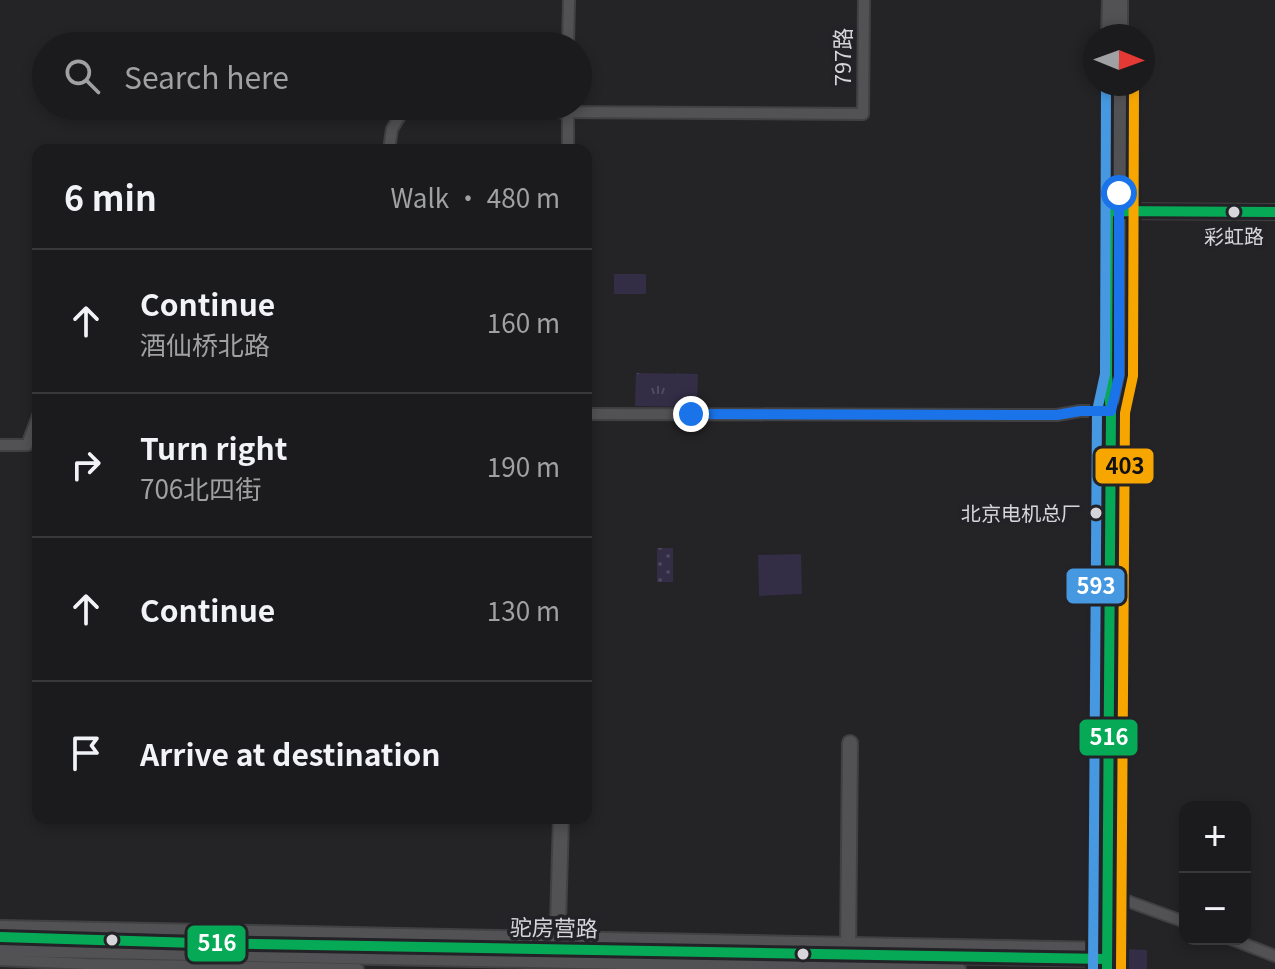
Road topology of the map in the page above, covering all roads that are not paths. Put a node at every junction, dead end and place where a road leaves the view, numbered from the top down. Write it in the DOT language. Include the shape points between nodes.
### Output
graph roads {
  1 [pos="569,0"];
  2 [pos="864,0"];
  3 [pos="1110,0"];
  4 [pos="1120,0"];
  5 [pos="1109,24"];
  6 [pos="1120,24"];
  7 [pos="568,32"];
  8 [pos="1109,96"];
  9 [pos="1119,96"];
  10 [pos="592,109"];
  11 [pos="398,120"];
  12 [pos="568,120"];
  13 [pos="390,144"];
  14 [pos="568,144"];
  15 [pos="1114,211"];
  16 [pos="1275,212"];
  17 [pos="1111,411"];
  18 [pos="592,414"];
  19 [pos="32,432"];
  20 [pos="0,445"];
  21 [pos="850,743"];
  22 [pos="561,824"];
  23 [pos="1108,894"];
  24 [pos="1179,920"];
  25 [pos="0,926"];
  26 [pos="0,937"];
  27 [pos="1247,945"];
  28 [pos="0,949"];
  29 [pos="848,949"];
  30 [pos="557,954"];
  31 [pos="1275,956"];
  32 [pos="1107,959"];
  33 [pos="0,960"];
  34 [pos="358,969"];
  35 [pos="958,969"];
  1 -- 7 [label="street"];
  2 -- 10 [label="street, 797路" via="863,114"];
  3 -- 5 [label="main road"];
  4 -- 6 [label="main road"];
  8 -- 15 [label="main road"];
  9 -- 15 [label="main road"];
  11 -- 13 [label="street"];
  12 -- 14 [label="street"];
  15 -- 16 [label="main road"];
  15 -- 17 [label="main road" via="1119,376"];
  17 -- 18 [label="street"];
  17 -- 23 [label="main road"];
  19 -- 20 [label="street" via="27,445"];
  21 -- 29 [label="main road"];
  22 -- 30 [label="main road"];
  23 -- 24 [label="street"];
  23 -- 32 [label="main road"];
  25 -- 30 [label="street"];
  26 -- 30 [label="main road, 驼房营路"];
  27 -- 31 [label="street"];
  28 -- 30 [label="main road, 驼房营路"];
  29 -- 30 [label="main road, 驼房营路"];
  29 -- 32 [label="main road, 驼房营路"];
  30 -- 35 [label="main road, 驼房营路"];
  33 -- 34 [label="street"];
}
